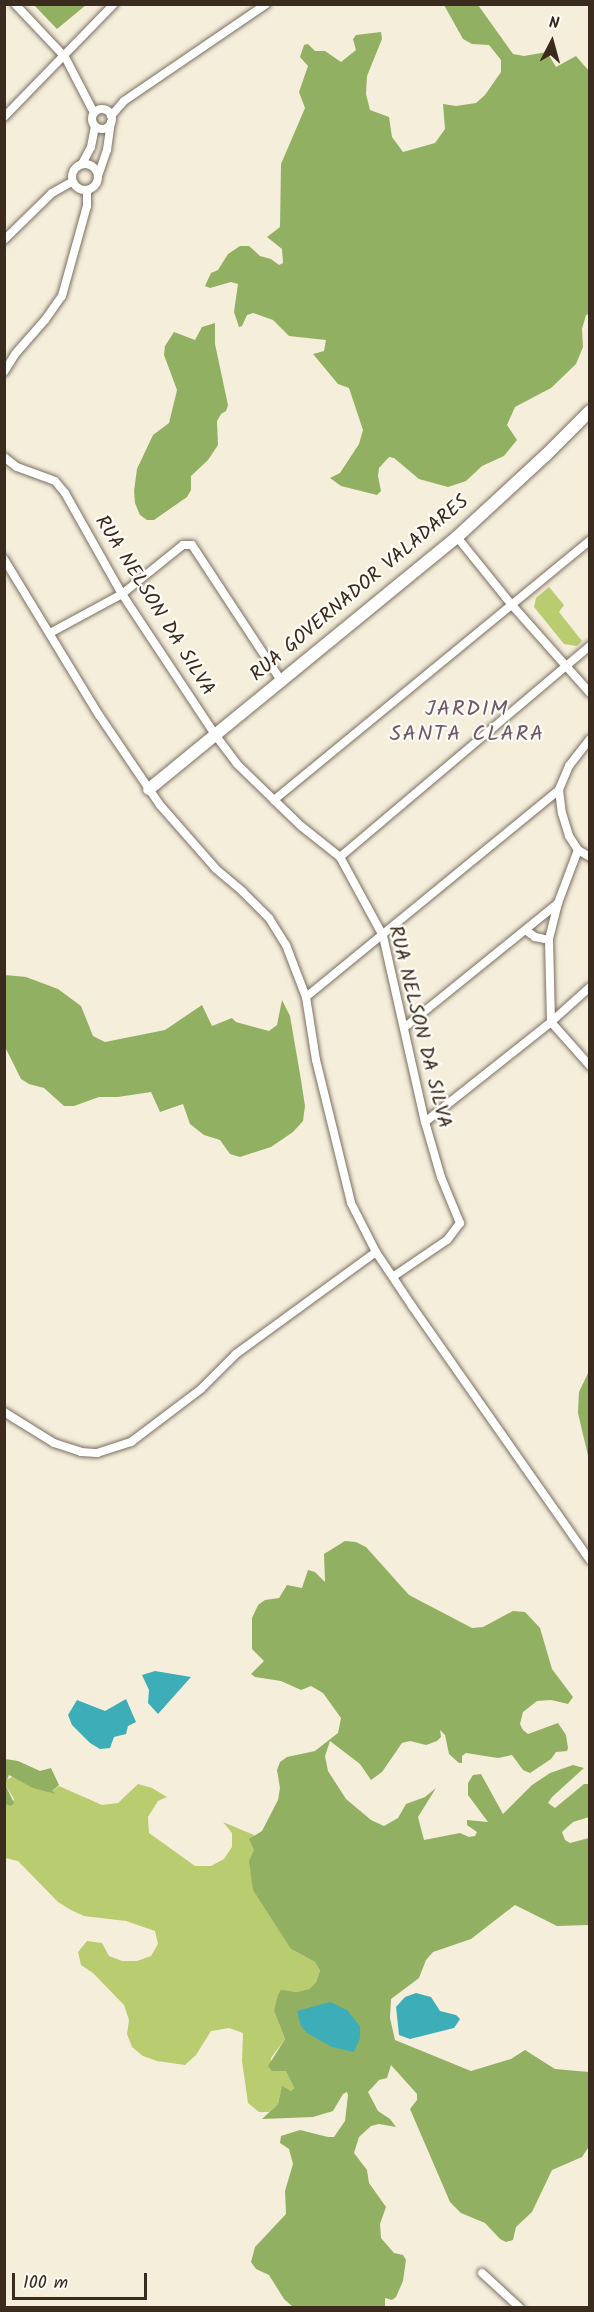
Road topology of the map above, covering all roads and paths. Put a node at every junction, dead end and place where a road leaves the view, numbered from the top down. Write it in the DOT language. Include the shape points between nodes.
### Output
graph roads {
  1 [pos="15,4"];
  2 [pos="114,4"];
  3 [pos="266,4"];
  4 [pos="65,57"];
  5 [pos="94,113"];
  6 [pos="4,117"];
  7 [pos="111,119"];
  8 [pos="95,126"];
  9 [pos="82,164"];
  10 [pos="98,177"];
  11 [pos="72,182"];
  12 [pos="87,190"];
  13 [pos="4,240"];
  14 [pos="4,372"];
  15 [pos="590,411"];
  16 [pos="4,457"];
  17 [pos="457,537"];
  18 [pos="590,540"];
  19 [pos="4,559"];
  20 [pos="122,594"];
  21 [pos="511,604"];
  22 [pos="50,633"];
  23 [pos="590,646"];
  24 [pos="567,666"];
  25 [pos="280,680"];
  26 [pos="590,693"];
  27 [pos="216,736"];
  28 [pos="590,739"];
  29 [pos="149,789"];
  30 [pos="559,790"];
  31 [pos="274,800"];
  32 [pos="578,849"];
  33 [pos="340,856"];
  34 [pos="590,857"];
  35 [pos="558,903"];
  36 [pos="527,931"];
  37 [pos="382,936"];
  38 [pos="549,940"];
  39 [pos="590,987"];
  40 [pos="306,997"];
  41 [pos="551,1022"];
  42 [pos="405,1027"];
  43 [pos="590,1066"];
  44 [pos="425,1122"];
  45 [pos="376,1252"];
  46 [pos="394,1276"];
  47 [pos="4,1412"];
  48 [pos="590,1560"];
  49 [pos="482,2273"];
  50 [pos="520,2307"];
  1 -- 4 [label="street"];
  2 -- 4 [label="street"];
  3 -- 7 [label="street" via="124,101"];
  4 -- 5 [label="street"];
  4 -- 6 [label="street"];
  5 -- 7 [label="street" via="104,109"];
  5 -- 8 [label="street"];
  7 -- 8 [label="street" via="105,129"];
  7 -- 10 [label="street"];
  8 -- 9 [label="street" via="91,147"];
  9 -- 10 [label="street" via="91,165"];
  9 -- 11 [label="street" via="72,172"];
  10 -- 12 [label="street"];
  11 -- 12 [label="street" via="78,189"];
  11 -- 13 [label="street" via="52,193"];
  12 -- 14 [label="street" via="87,206 62,296"];
  15 -- 17 [label="street, RUA GOVERNADOR VALADARES"];
  16 -- 20 [label="street, RUA NELSON DA SILVA" via="17,467 55,482 65,493"];
  17 -- 21 [label="street"];
  17 -- 25 [label="street, RUA GOVERNADOR VALADARES"];
  18 -- 21 [label="street"];
  19 -- 22 [label="street"];
  20 -- 22 [label="street"];
  20 -- 25 [label="street" via="183,545 192,545"];
  20 -- 27 [label="street, RUA NELSON DA SILVA"];
  21 -- 24 [label="street"];
  21 -- 31 [label="street"];
  22 -- 29 [label="street"];
  23 -- 24 [label="street"];
  24 -- 26 [label="street"];
  24 -- 33 [label="street"];
  25 -- 27 [label="street, RUA GOVERNADOR VALADARES"];
  27 -- 29 [label="street, RUA GOVERNADOR VALADARES"];
  27 -- 31 [label="street, RUA NELSON DA SILVA" via="237,764"];
  28 -- 30 [label="street" via="569,766"];
  29 -- 40 [label="street" via="216,870 268,918 286,945"];
  30 -- 32 [label="street" via="561,813"];
  30 -- 37 [label="street"];
  31 -- 33 [label="street, RUA NELSON DA SILVA"];
  32 -- 34 [label="street"];
  32 -- 35 [label="street"];
  33 -- 37 [label="street, RUA NELSON DA SILVA"];
  35 -- 36 [label="street"];
  35 -- 38 [label="street"];
  36 -- 38 [label="street"];
  36 -- 42 [label="street"];
  37 -- 40 [label="street"];
  37 -- 42 [label="street, RUA NELSON DA SILVA"];
  38 -- 41 [label="street"];
  39 -- 41 [label="street"];
  40 -- 45 [label="street" via="316,1060 351,1203"];
  41 -- 43 [label="street"];
  41 -- 44 [label="street"];
  42 -- 44 [label="street, RUA NELSON DA SILVA"];
  44 -- 46 [label="street, RUA NELSON DA SILVA" via="460,1223 447,1240"];
  45 -- 46 [label="street"];
  45 -- 47 [label="street" via="236,1354 201,1389 131,1442 97,1453 81,1452 54,1443"];
  46 -- 48 [label="street"];
  49 -- 50 [label="street"];
}
